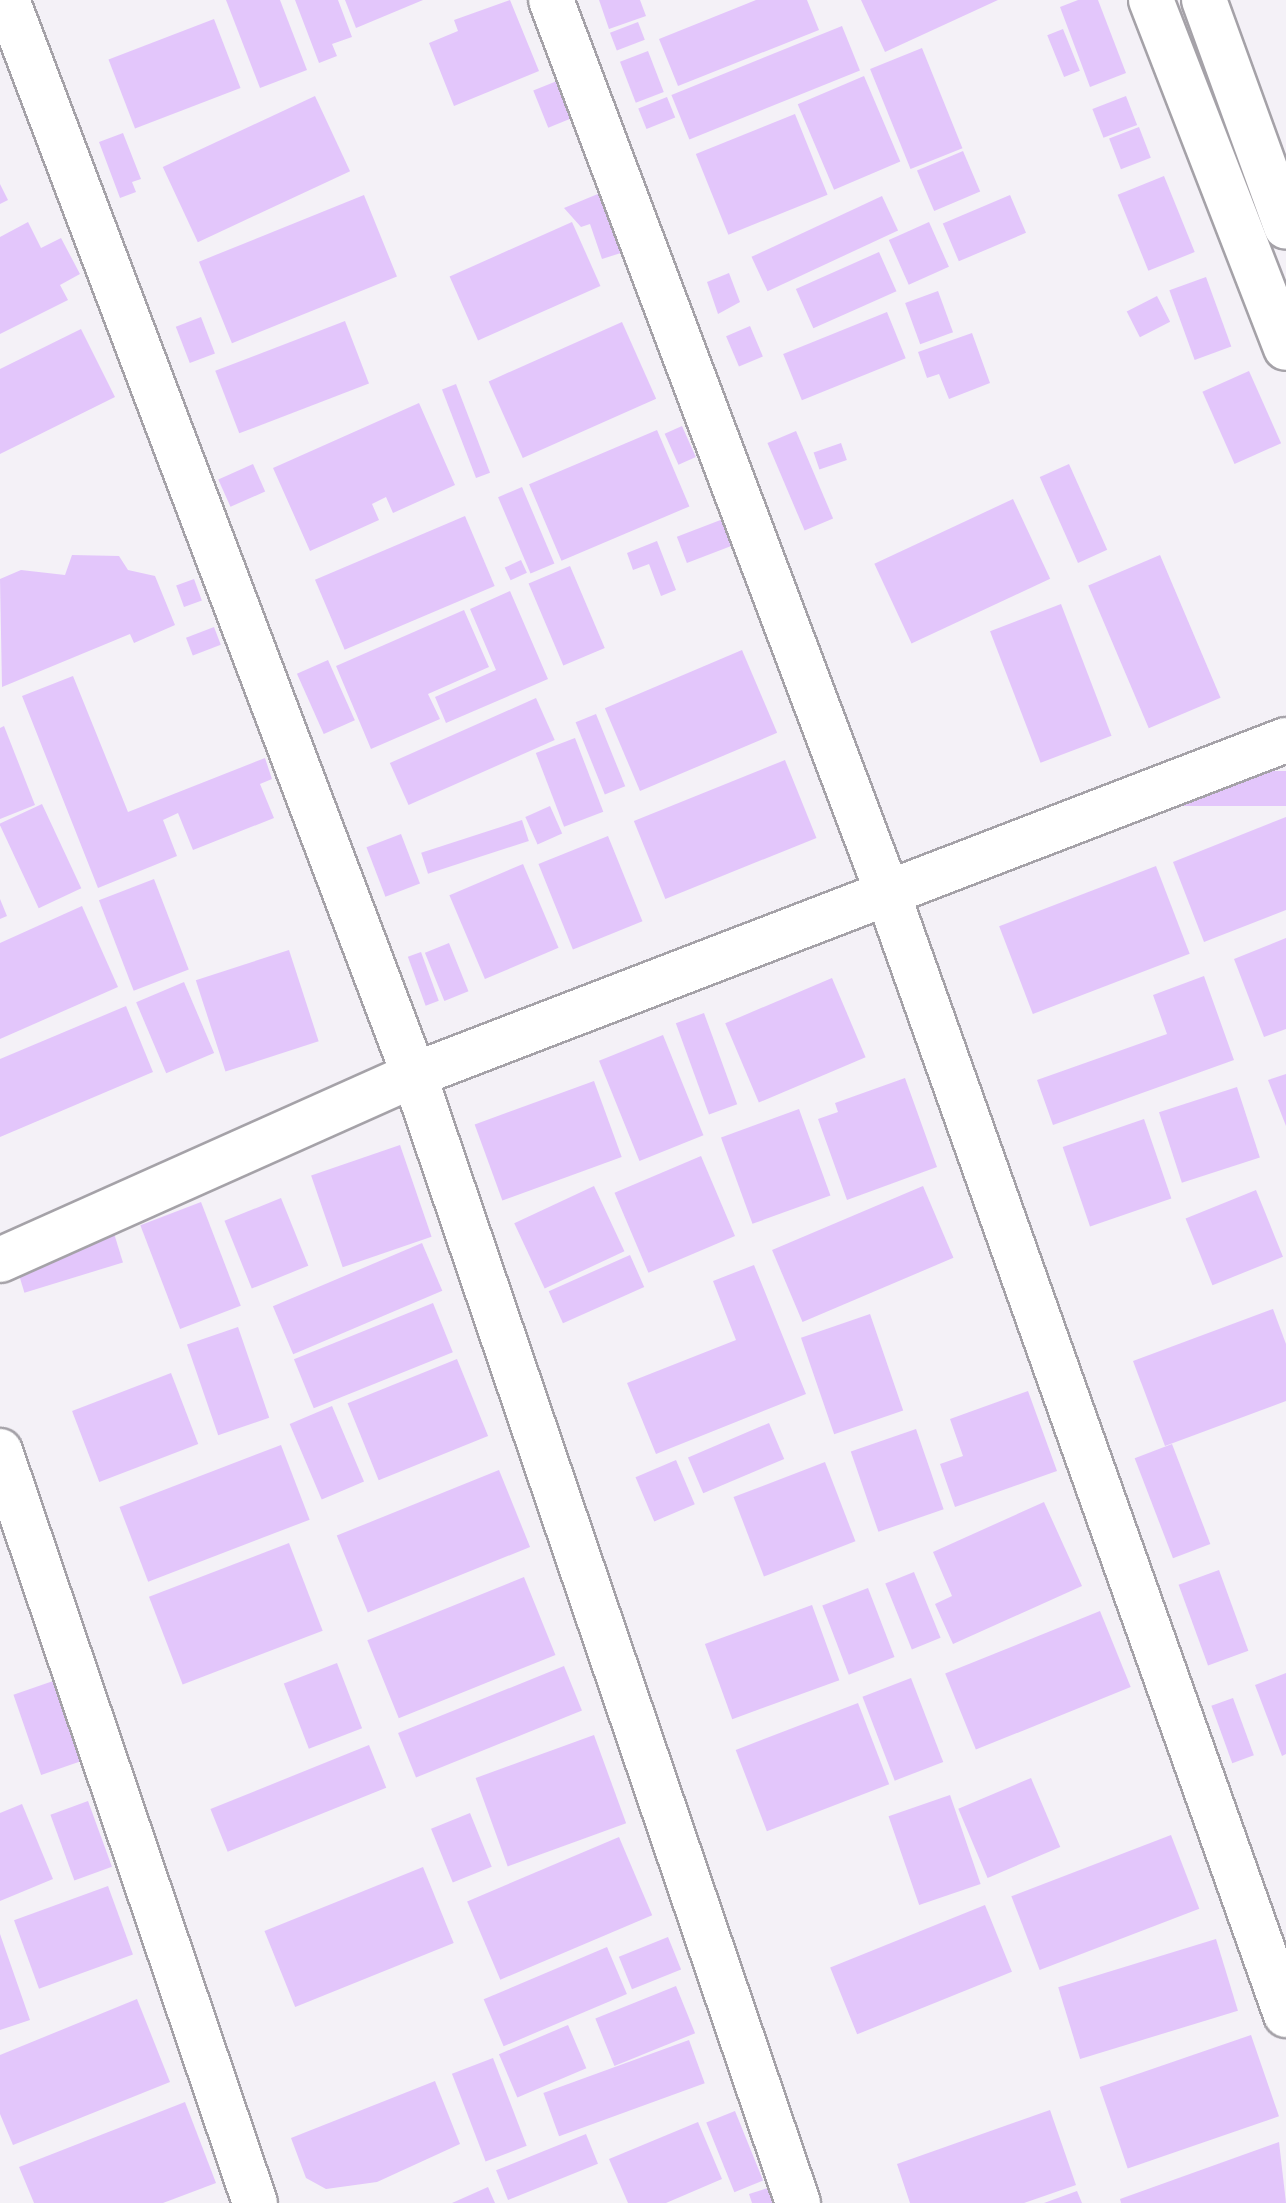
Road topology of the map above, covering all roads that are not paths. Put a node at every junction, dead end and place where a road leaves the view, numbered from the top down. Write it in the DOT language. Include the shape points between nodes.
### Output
graph roads {
  1 [pos="7,0"];
  2 [pos="551,0"];
  3 [pos="1151,0"];
  4 [pos="1204,0"];
  5 [pos="1253,136"];
  6 [pos="1210,151"];
  7 [pos="1286,227"];
  8 [pos="1286,348"];
  9 [pos="1286,740"];
  10 [pos="886,889"];
  11 [pos="414,1075"];
  12 [pos="0,1260"];
  13 [pos="0,1451"];
  14 [pos="1286,2015"];
  15 [pos="255,2203"];
  16 [pos="798,2203"];
  1 -- 11 [label="street"];
  2 -- 10 [label="street"];
  3 -- 6 [label="street"];
  4 -- 5 [label="street"];
  5 -- 6 [label="street"];
  5 -- 7 [label="street"];
  6 -- 8 [label="street"];
  9 -- 10 [label="street"];
  10 -- 11 [label="street"];
  10 -- 14 [label="street"];
  11 -- 12 [label="street"];
  11 -- 16 [label="street"];
  13 -- 15 [label="street"];
}
